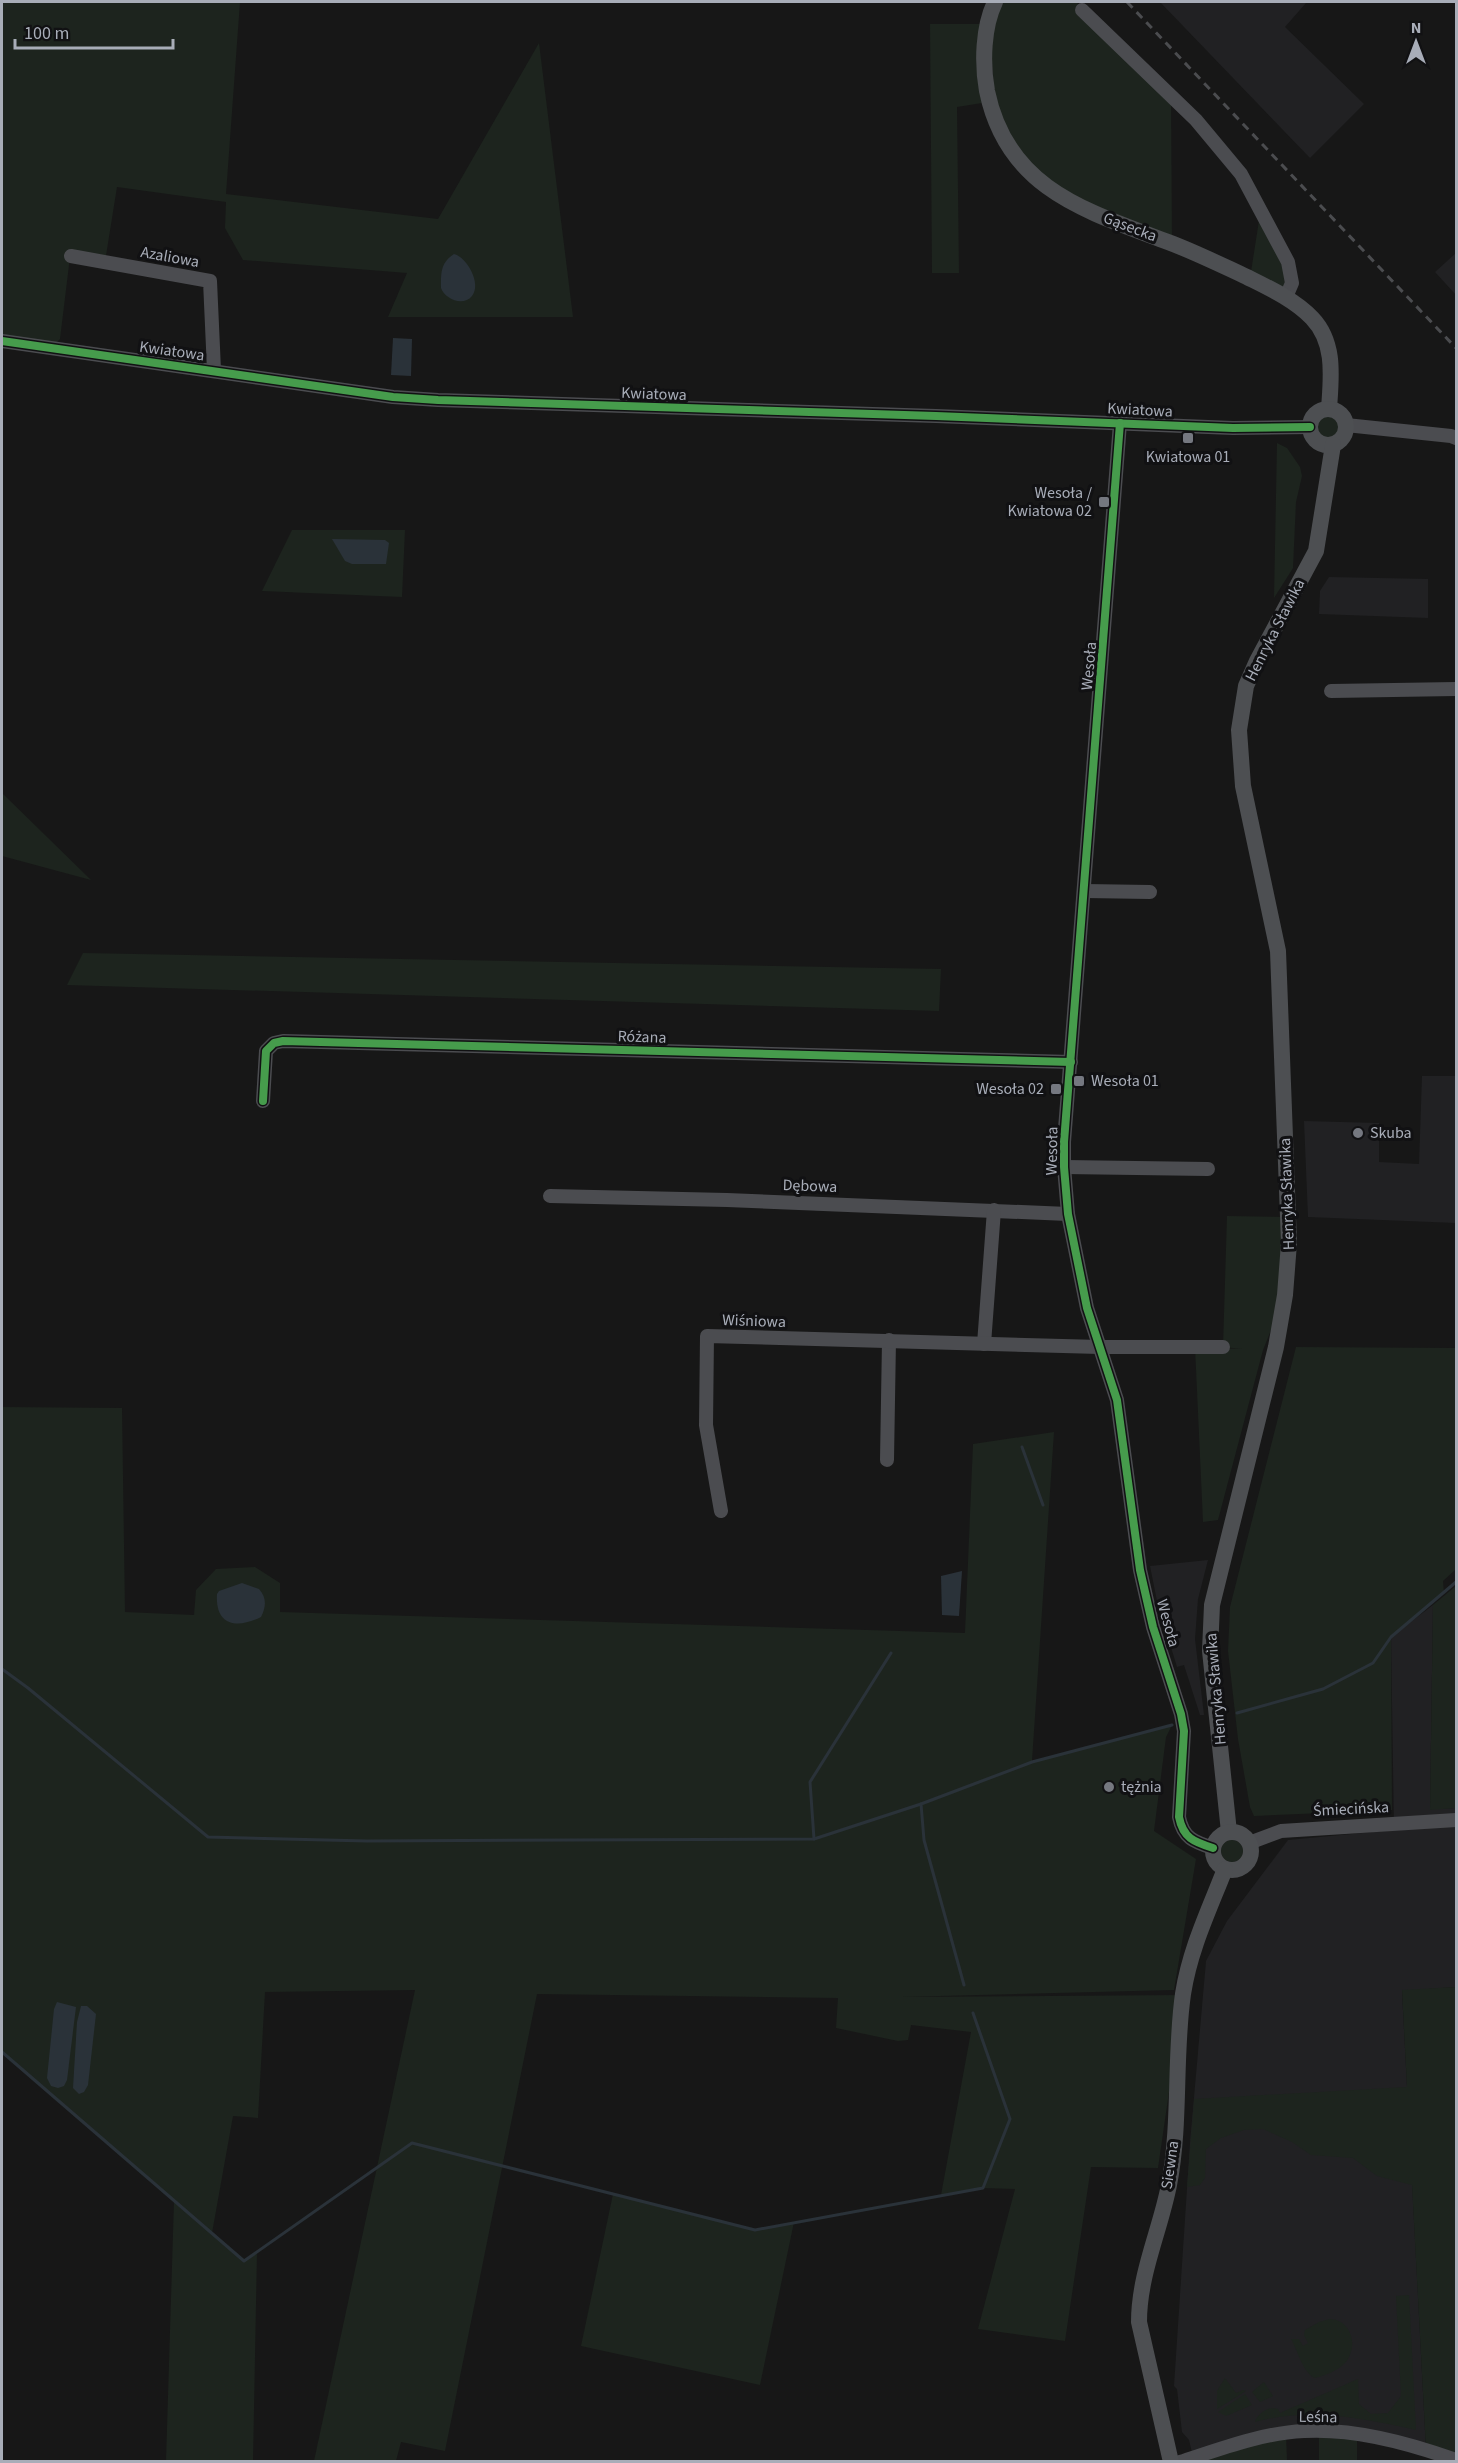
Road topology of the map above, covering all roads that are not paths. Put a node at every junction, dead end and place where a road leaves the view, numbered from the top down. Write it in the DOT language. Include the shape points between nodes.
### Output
graph roads {
  1 [pos="995,2"];
  2 [pos="1082,10"];
  3 [pos="71,256"];
  4 [pos="1286,297"];
  5 [pos="2,341"];
  6 [pos="214,370"];
  7 [pos="1329,409"];
  8 [pos="1120,423"];
  9 [pos="1346,425"];
  10 [pos="1310,428"];
  11 [pos="1456,438"];
  12 [pos="1327,444"];
  13 [pos="1456,689"];
  14 [pos="1331,690"];
  15 [pos="1085,891"];
  16 [pos="1150,892"];
  17 [pos="1071,1062"];
  18 [pos="263,1101"];
  19 [pos="1064,1167"];
  20 [pos="1208,1169"];
  21 [pos="550,1196"];
  22 [pos="994,1210"];
  23 [pos="1068,1214"];
  24 [pos="889,1340"];
  25 [pos="984,1344"];
  26 [pos="1100,1347"];
  27 [pos="1223,1347"];
  28 [pos="887,1460"];
  29 [pos="721,1511"];
  30 [pos="1456,1820"];
  31 [pos="1229,1832"];
  32 [pos="1249,1843"];
  33 [pos="1213,1848"];
  34 [pos="1225,1869"];
  35 [pos="1456,2460"];
  36 [pos="1171,2462"];
  37 [pos="1180,2462"];
  1 -- 4 [label="main road, Gąsecka" via="984,56 985,81 997,124 1026,168 1045,187 1071,203 1212,260"];
  2 -- 4 [label="street" via="1196,120 1241,174 1288,262 1292,283"];
  3 -- 6 [label="street, Azaliowa" via="210,280"];
  4 -- 7 [label="main road, Gąsecka" via="1313,318 1330,353"];
  5 -- 6 [label="street, Kwiatowa"];
  6 -- 8 [label="street, Kwiatowa" via="438,400"];
  7 -- 9 [label="main road" via="1339,412"];
  7 -- 10 [label="main road" via="1315,415"];
  8 -- 10 [label="street, Kwiatowa"];
  8 -- 15 [label="street, Wesoła"];
  9 -- 11 [label="street"];
  9 -- 12 [label="main road" via="1345,435"];
  10 -- 12 [label="main road" via="1314,438"];
  12 -- 31 [label="main road, Henryka Sławika" via="1320,539 1246,686 1239,730 1243,786 1278,951 1289,1243 1276,1347 1212,1605 1210,1651"];
  13 -- 14 [label="street"];
  15 -- 16 [label="street"];
  15 -- 17 [label="street, Wesoła"];
  17 -- 18 [label="street, Różana" via="283,1041 266,1051"];
  17 -- 19 [label="street, Wesoła"];
  19 -- 20 [label="street"];
  19 -- 23 [label="street, Wesoła"];
  21 -- 22 [label="street, Dębowa"];
  22 -- 23 [label="street, Dębowa"];
  22 -- 25 [label="street"];
  23 -- 26 [label="street, Wesoła" via="1087,1308"];
  24 -- 25 [label="street, Wiśniowa"];
  24 -- 28 [label="street"];
  24 -- 29 [label="street, Wiśniowa" via="707,1336 706,1425"];
  25 -- 26 [label="street, Wiśniowa"];
  26 -- 27 [label="street, Wiśniowa"];
  26 -- 33 [label="street, Wesoła" via="1117,1400 1140,1570 1184,1731 1181,1829 1195,1842"];
  30 -- 32 [label="street, Śmiecińska" via="1290,1830"];
  31 -- 32 [label="main road" via="1241,1834"];
  31 -- 33 [label="main road" via="1218,1837"];
  32 -- 34 [label="main road" via="1246,1863 1236,1869"];
  33 -- 34 [label="main road" via="1217,1863"];
  34 -- 36 [label="main road, Siewna" via="1189,1964 1183,1995 1169,2185 1139,2304 1139,2322"];
  35 -- 37 [label="street, Leśna" via="1426,2449 1319,2431 1266,2436"];
}
